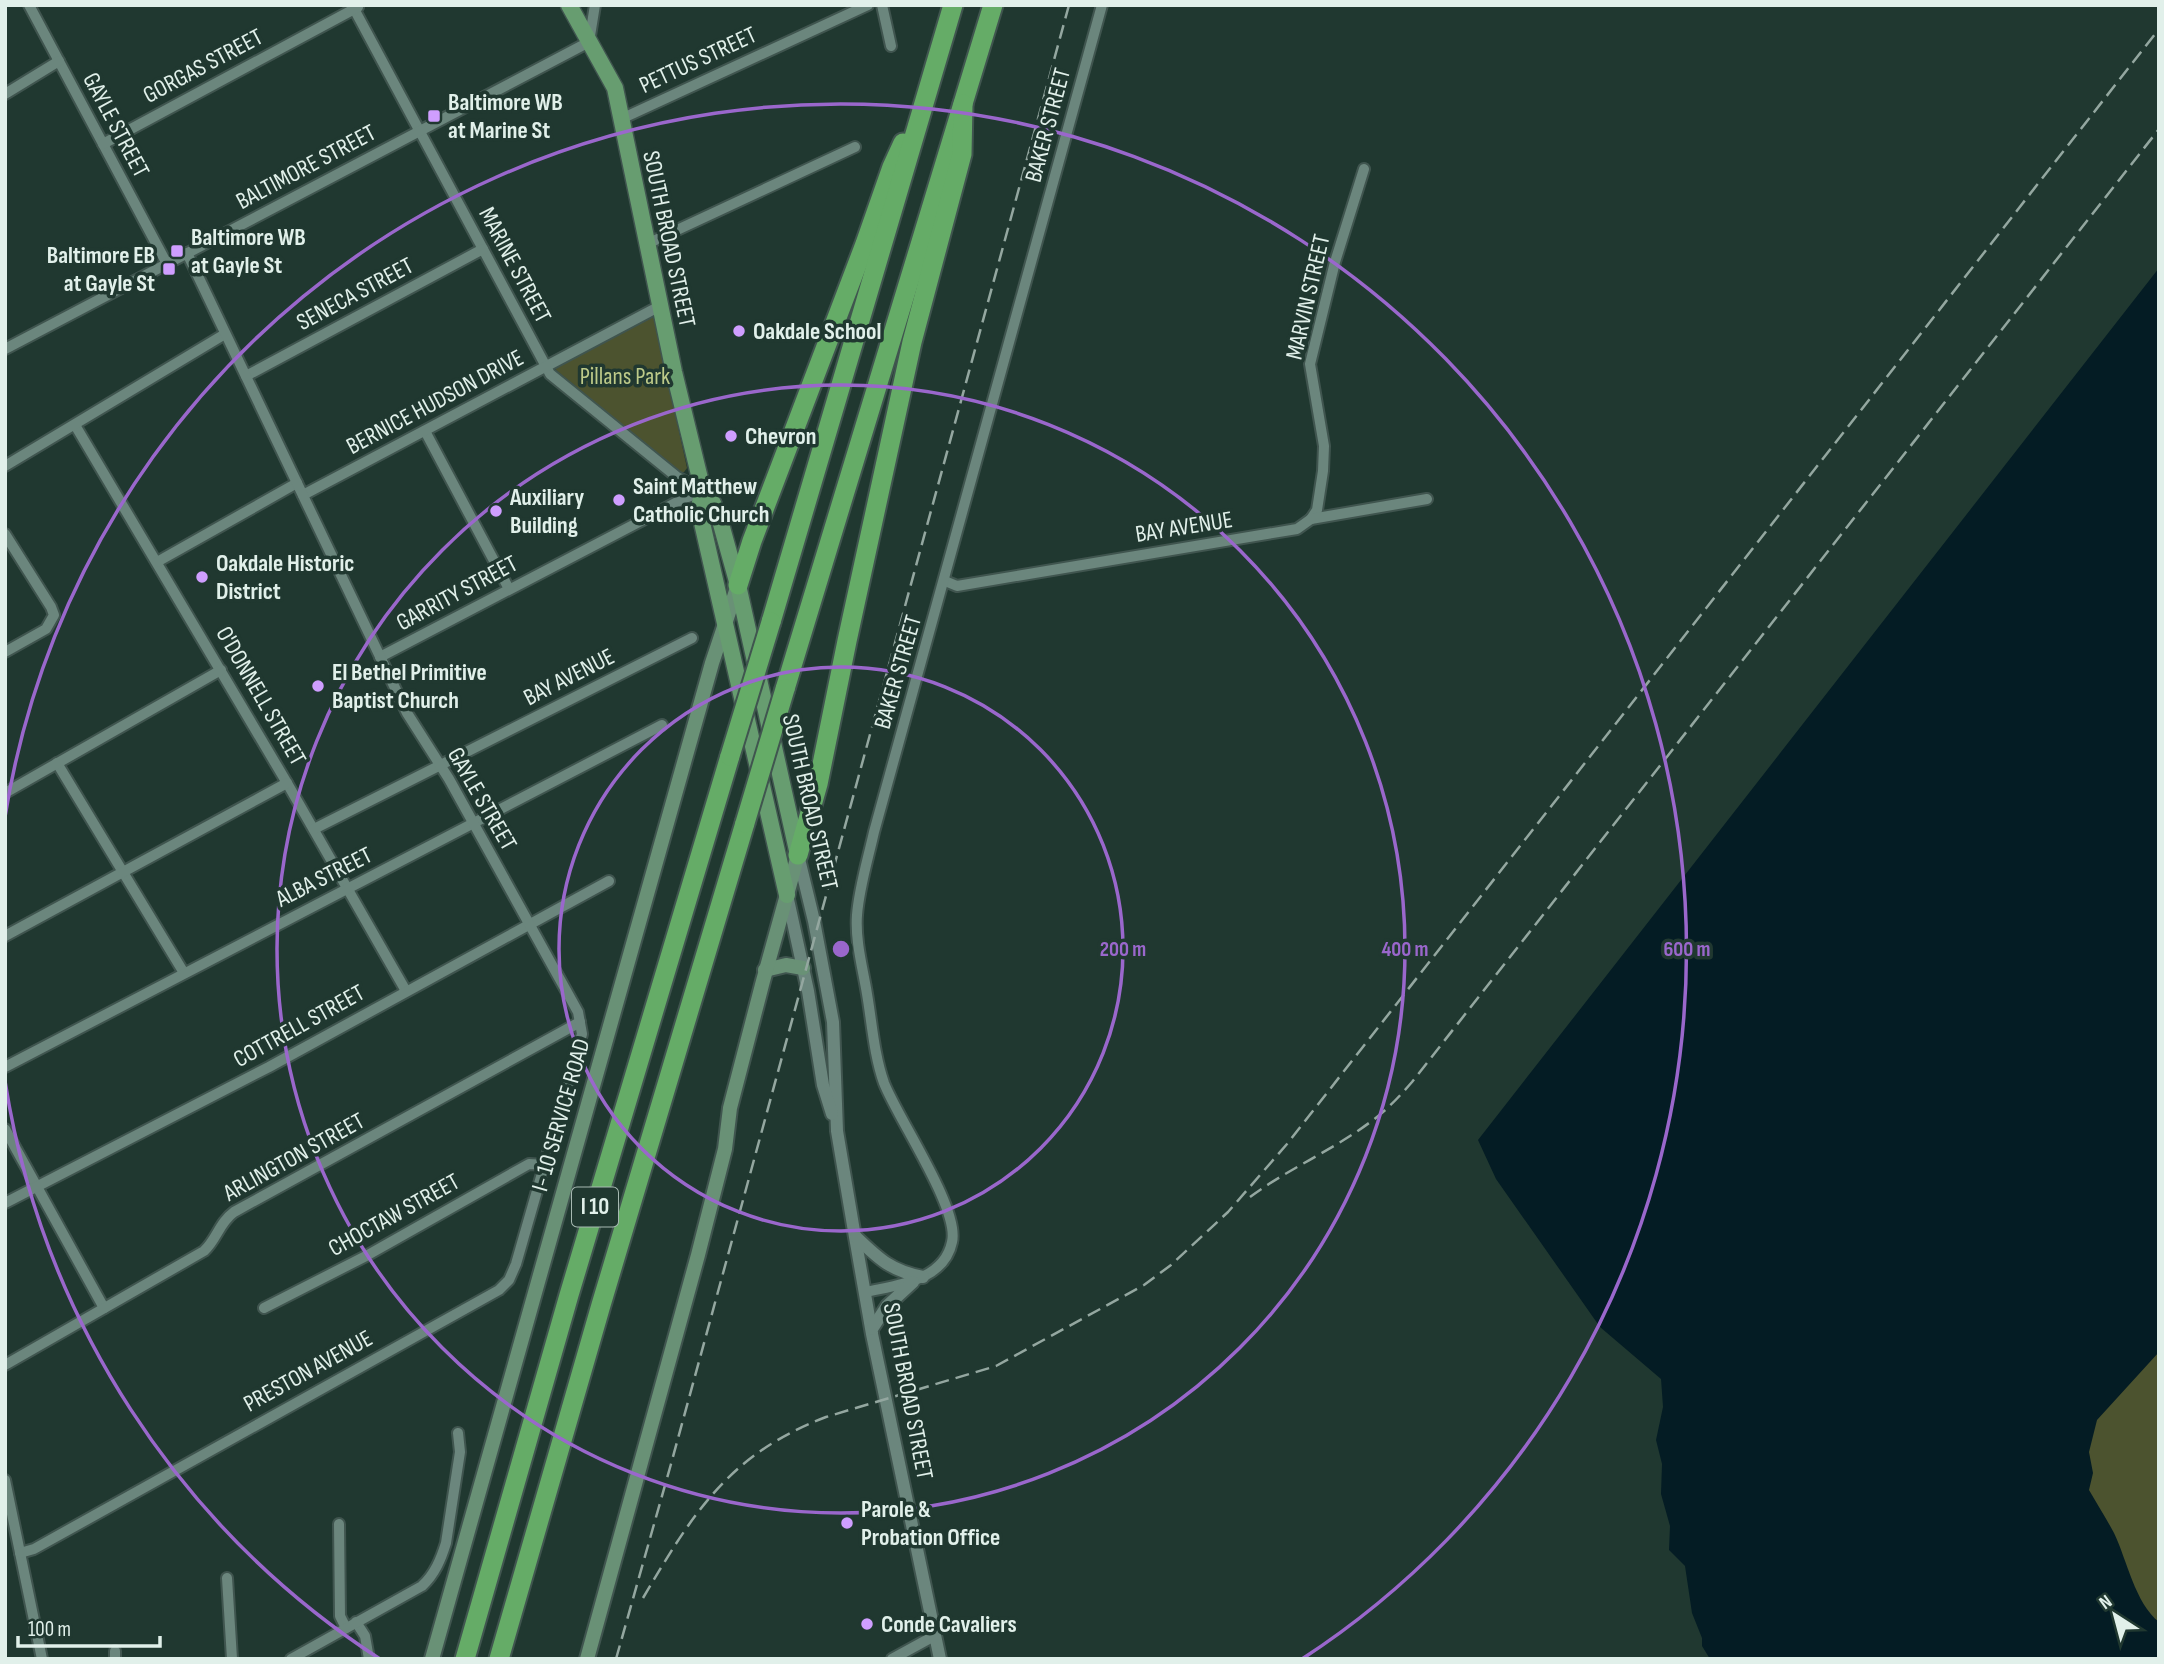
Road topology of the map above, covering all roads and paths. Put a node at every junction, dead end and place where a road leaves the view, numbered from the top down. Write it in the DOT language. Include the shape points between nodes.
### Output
graph roads {
  1 [pos="29,5"];
  2 [pos="569,5"];
  3 [pos="595,5"];
  4 [pos="868,5"];
  5 [pos="881,5"];
  6 [pos="953,5"];
  7 [pos="993,5"];
  8 [pos="1102,5"];
  9 [pos="356,6"];
  10 [pos="589,42"];
  11 [pos="891,46"];
  12 [pos="59,61"];
  13 [pos="928,92"];
  14 [pos="5,94"];
  15 [pos="963,104"];
  16 [pos="621,119"];
  17 [pos="420,131"];
  18 [pos="103,144"];
  19 [pos="855,147"];
  20 [pos="1364,169"];
  21 [pos="647,244"];
  22 [pos="483,249"];
  23 [pos="187,253"];
  24 [pos="167,264"];
  25 [pos="660,306"];
  26 [pos="225,334"];
  27 [pos="5,349"];
  28 [pos="546,368"];
  29 [pos="246,376"];
  30 [pos="75,425"];
  31 [pos="425,431"];
  32 [pos="5,466"];
  33 [pos="297,483"];
  34 [pos="703,491"];
  35 [pos="303,495"];
  36 [pos="1427,499"];
  37 [pos="1311,519"];
  38 [pos="5,534"];
  39 [pos="157,562"];
  40 [pos="945,581"];
  41 [pos="738,585"];
  42 [pos="509,589"];
  43 [pos="726,621"];
  44 [pos="692,638"];
  45 [pos="5,652"];
  46 [pos="380,657"];
  47 [pos="221,670"];
  48 [pos="662,725"];
  49 [pos="57,763"];
  50 [pos="440,766"];
  51 [pos="287,783"];
  52 [pos="5,793"];
  53 [pos="474,823"];
  54 [pos="314,830"];
  55 [pos="798,855"];
  56 [pos="123,872"];
  57 [pos="609,881"];
  58 [pos="348,888"];
  59 [pos="787,895"];
  60 [pos="529,925"];
  61 [pos="5,936"];
  62 [pos="803,968"];
  63 [pos="765,971"];
  64 [pos="184,973"];
  65 [pos="407,991"];
  66 [pos="580,1022"];
  67 [pos="5,1067"];
  68 [pos="5,1129"];
  69 [pos="838,1131"];
  70 [pos="545,1165"];
  71 [pos="38,1186"];
  72 [pos="5,1203"];
  73 [pos="855,1237"];
  74 [pos="918,1279"];
  75 [pos="866,1292"];
  76 [pos="104,1308"];
  77 [pos="264,1308"];
  78 [pos="872,1329"];
  79 [pos="5,1364"];
  80 [pos="458,1433"];
  81 [pos="5,1480"];
  82 [pos="339,1524"];
  83 [pos="20,1553"];
  84 [pos="227,1578"];
  85 [pos="351,1625"];
  86 [pos="934,1636"];
  87 [pos="42,1659"];
  88 [pos="232,1659"];
  89 [pos="291,1659"];
  90 [pos="369,1659"];
  91 [pos="432,1659"];
  92 [pos="465,1659"];
  93 [pos="499,1659"];
  94 [pos="587,1659"];
  95 [pos="892,1659"];
  96 [pos="940,1659"];
  1 -- 12 [label="street, GAYLE STREET"];
  2 -- 10 [label="main road, SOUTH BROAD STREET"];
  3 -- 10 [label="street"];
  4 -- 16 [label="street, PETTUS STREET"];
  5 -- 11 [label="street"];
  6 -- 13 [label="highway, I 10"];
  7 -- 15 [label="highway, I 10"];
  8 -- 40 [label="street, BAKER STREET"];
  9 -- 17 [label="street, MARINE STREET"];
  9 -- 18 [label="street, GORGAS STREET"];
  10 -- 16 [label="main road, SOUTH BROAD STREET" via="615,88"];
  10 -- 17 [label="street, BALTIMORE STREET"];
  12 -- 14 [label="street"];
  12 -- 18 [label="street, GAYLE STREET"];
  13 -- 41 [label="highway" via="892,167"];
  13 -- 92 [label="highway, I 10, bridge"];
  15 -- 55 [label="highway" via="962,154 912,342 818,784"];
  15 -- 93 [label="highway, I 10, bridge"];
  16 -- 21 [label="main road, SOUTH BROAD STREET"];
  17 -- 22 [label="street, MARINE STREET"];
  17 -- 23 [label="street, BALTIMORE STREET"];
  18 -- 24 [label="street, GAYLE STREET"];
  19 -- 21 [label="street"];
  20 -- 37 [label="street, MARVIN STREET" via="1310,365 1324,446 1324,471"];
  21 -- 25 [label="main road, SOUTH BROAD STREET"];
  22 -- 28 [label="street, MARINE STREET"];
  22 -- 29 [label="street, SENECA STREET"];
  23 -- 24 [label="street, BALTIMORE STREET"];
  23 -- 26 [label="street, GAYLE STREET"];
  24 -- 27 [label="street, BALTIMORE STREET"];
  25 -- 28 [label="street, BERNICE HUDSON DRIVE"];
  25 -- 34 [label="main road, SOUTH BROAD STREET"];
  26 -- 29 [label="street, GAYLE STREET"];
  26 -- 30 [label="street"];
  28 -- 31 [label="street, BERNICE HUDSON DRIVE"];
  28 -- 34 [label="street, MARINE STREET" via="677,477"];
  29 -- 33 [label="street, GAYLE STREET"];
  30 -- 32 [label="street"];
  30 -- 39 [label="street, O'DONNELL STREET"];
  31 -- 35 [label="street, BERNICE HUDSON DRIVE"];
  31 -- 42 [label="street"];
  33 -- 35 [label="street, GAYLE STREET"];
  33 -- 39 [label="street"];
  34 -- 41 [label="main road, SOUTH BROAD STREET" via="721,524"];
  34 -- 42 [label="street, GARRITY STREET"];
  34 -- 43 [label="main road, SOUTH BROAD STREET" via="700,514"];
  35 -- 46 [label="street, GAYLE STREET"];
  36 -- 37 [label="street, BAY AVENUE"];
  37 -- 40 [label="street, BAY AVENUE" via="1297,529 957,586"];
  38 -- 45 [label="street" via="54,615 46,629"];
  39 -- 47 [label="street, O'DONNELL STREET"];
  40 -- 74 [label="street, BAKER STREET" via="874,832 856,916 884,1080 953,1227 948,1253 939,1266"];
  41 -- 43 [label="main road, I- 10 SERVICE ROAD"];
  41 -- 55 [label="main road, SOUTH BROAD STREET"];
  42 -- 46 [label="street, GARRITY STREET"];
  43 -- 59 [label="main road, SOUTH BROAD STREET"];
  43 -- 91 [label="main road, I- 10 SERVICE ROAD"];
  44 -- 50 [label="street, BAY AVENUE"];
  46 -- 50 [label="street, GAYLE STREET"];
  47 -- 49 [label="street"];
  47 -- 51 [label="street, O'DONNELL STREET"];
  48 -- 53 [label="street, ALBA STREET"];
  49 -- 52 [label="street"];
  49 -- 56 [label="street"];
  50 -- 53 [label="street, GAYLE STREET"];
  50 -- 54 [label="street, BAY AVENUE"];
  51 -- 54 [label="street, O'DONNELL STREET"];
  51 -- 56 [label="street"];
  53 -- 58 [label="street, ALBA STREET"];
  53 -- 60 [label="street, GAYLE STREET"];
  54 -- 58 [label="street, O'DONNELL STREET"];
  55 -- 59 [label="main road"];
  55 -- 69 [label="street, SOUTH BROAD STREET" via="832,1022"];
  56 -- 61 [label="street"];
  56 -- 64 [label="street"];
  57 -- 60 [label="street, COTTRELL STREET"];
  58 -- 64 [label="street, ALBA STREET"];
  58 -- 65 [label="street, O'DONNELL STREET"];
  59 -- 62 [label="street, SOUTH BROAD STREET"];
  59 -- 63 [label="main road"];
  60 -- 65 [label="street, COTTRELL STREET"];
  60 -- 66 [label="street, GAYLE STREET"];
  62 -- 63 [label="main road" via="786,965"];
  62 -- 69 [label="street, SOUTH BROAD STREET" via="823,1085"];
  63 -- 94 [label="main road" via="730,1108 726,1149"];
  64 -- 67 [label="street, ALBA STREET"];
  65 -- 71 [label="street, COTTRELL STREET"];
  66 -- 70 [label="street, PRESTON AVENUE" via="579,1048"];
  66 -- 76 [label="street, ARLINGTON STREET" via="234,1212 224,1219 204,1251"];
  68 -- 71 [label="street"];
  69 -- 73 [label="street, SOUTH BROAD STREET"];
  70 -- 77 [label="street, CHOCTAW STREET" via="529,1164"];
  70 -- 83 [label="street, PRESTON AVENUE" via="516,1264 499,1290"];
  71 -- 72 [label="street, COTTRELL STREET"];
  71 -- 76 [label="street"];
  73 -- 74 [label="street" via="888,1266"];
  73 -- 75 [label="street, SOUTH BROAD STREET"];
  74 -- 75 [label="street"];
  74 -- 78 [label="street" via="887,1306"];
  75 -- 78 [label="street, SOUTH BROAD STREET"];
  76 -- 79 [label="street, ARLINGTON STREET"];
  78 -- 86 [label="street, SOUTH BROAD STREET"];
  80 -- 85 [label="street" via="460,1452 448,1530 430,1579"];
  81 -- 83 [label="street"];
  82 -- 85 [label="street" via="340,1616"];
  83 -- 87 [label="street"];
  84 -- 88 [label="street"];
  85 -- 89 [label="street"];
  85 -- 90 [label="street" via="365,1636"];
  86 -- 95 [label="street"];
  86 -- 96 [label="street, SOUTH BROAD STREET"];
}
